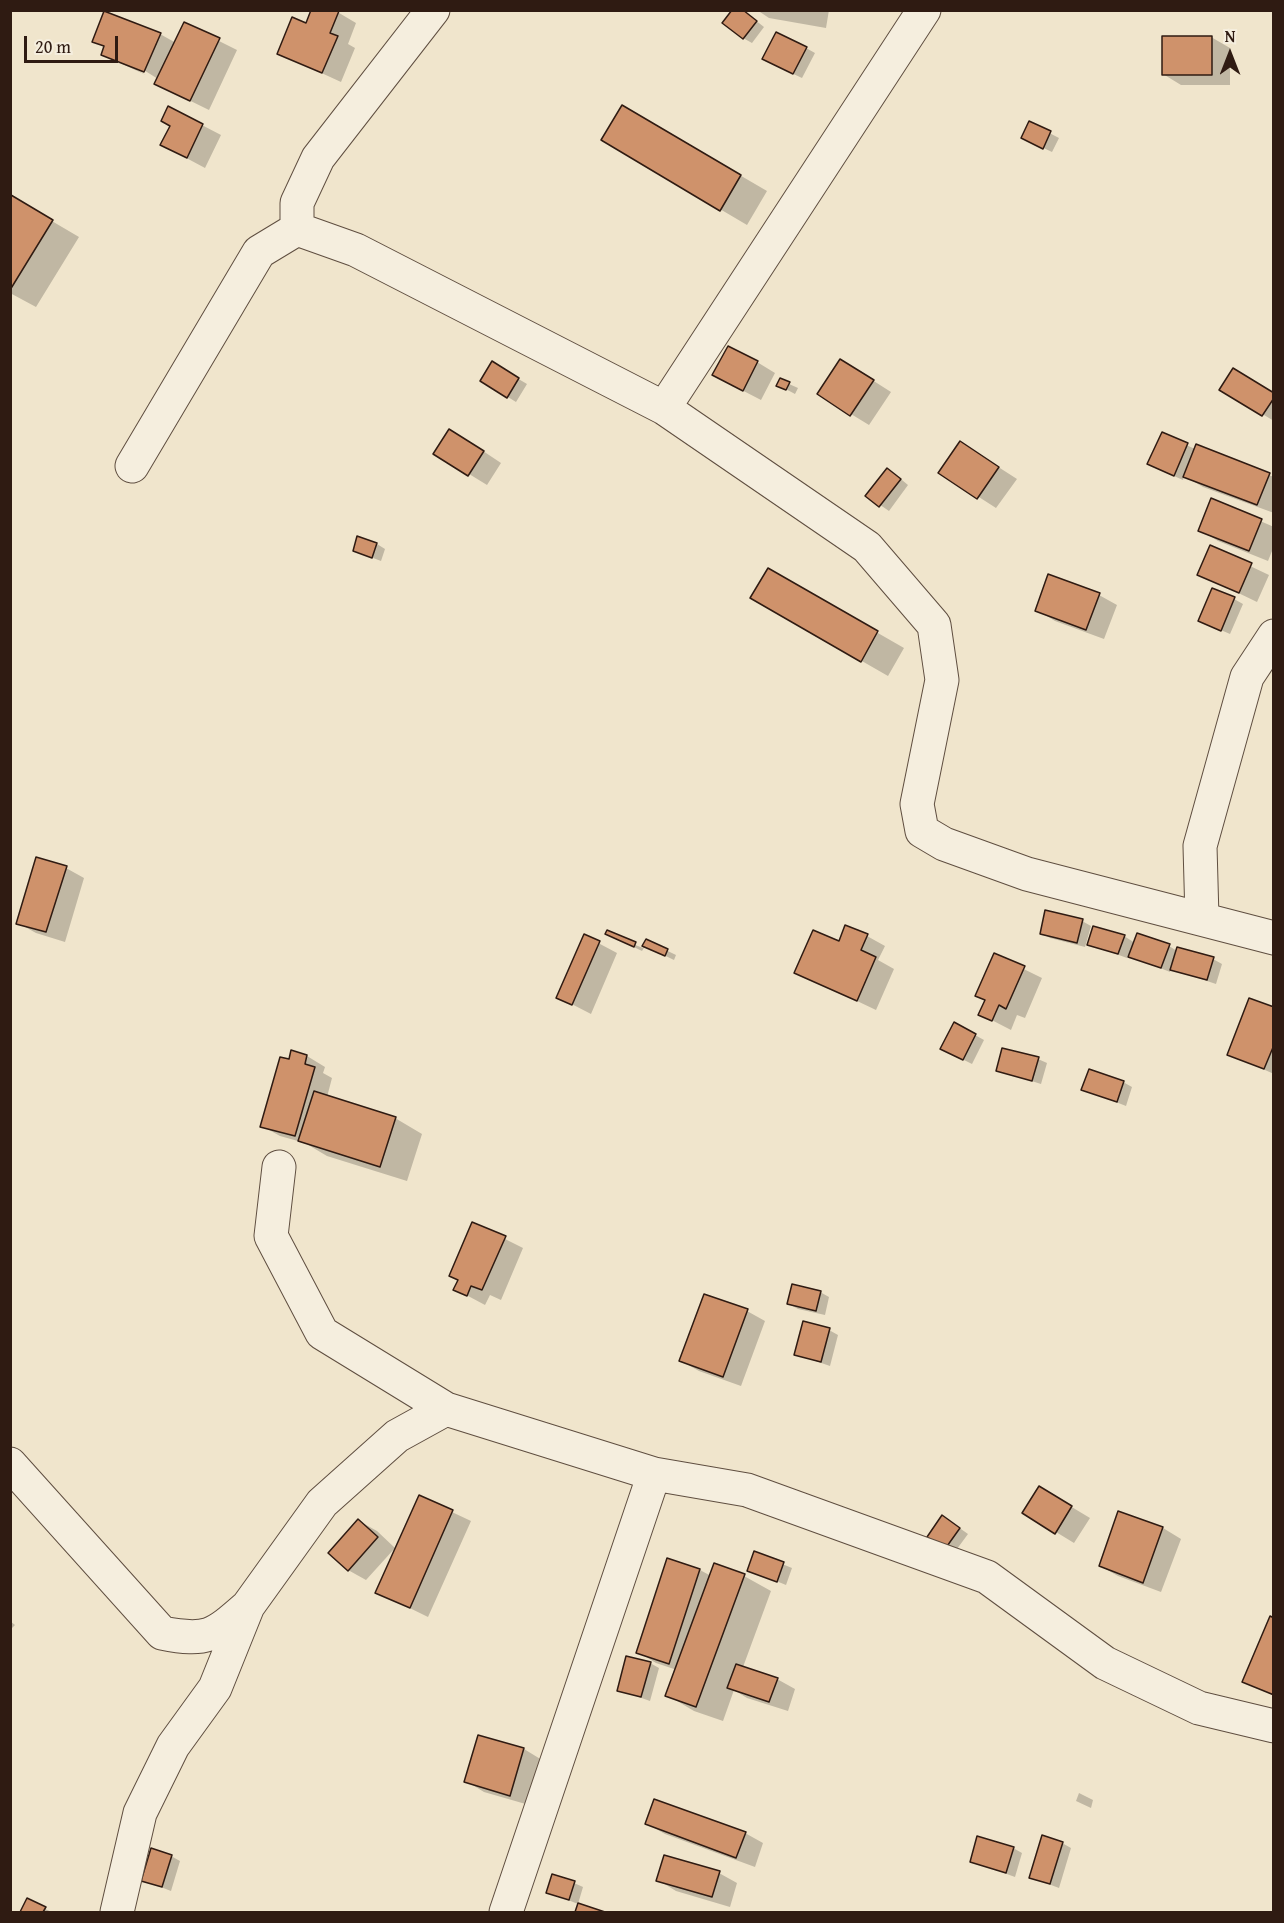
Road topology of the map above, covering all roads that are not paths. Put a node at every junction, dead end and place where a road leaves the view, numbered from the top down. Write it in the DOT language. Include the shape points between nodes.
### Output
graph roads {
  1 [pos="433,10"];
  2 [pos="924,10"];
  3 [pos="297,229"];
  4 [pos="664,408"];
  5 [pos="132,466"];
  6 [pos="1274,636"];
  7 [pos="1202,918"];
  8 [pos="1274,938"];
  9 [pos="279,1167"];
  10 [pos="446,1409"];
  11 [pos="10,1464"];
  12 [pos="654,1474"];
  13 [pos="248,1606"];
  14 [pos="1274,1726"];
  15 [pos="117,1912"];
  16 [pos="506,1912"];
  1 -- 3 [label="street" via="318,158 297,203"];
  2 -- 4 [label="street"];
  3 -- 4 [label="street" via="356,250"];
  3 -- 5 [label="street" via="259,252"];
  4 -- 7 [label="street" via="867,547 934,625 942,680 917,804 922,831 944,844 1026,874"];
  6 -- 7 [label="street" via="1247,677 1200,846"];
  7 -- 8 [label="street"];
  9 -- 10 [label="street" via="271,1236 322,1333"];
  10 -- 12 [label="street"];
  10 -- 13 [label="street" via="397,1436 322,1503"];
  11 -- 13 [label="street" via="162,1633 194,1637 218,1633"];
  12 -- 14 [label="street" via="747,1490 987,1577 1105,1663 1199,1708"];
  12 -- 16 [label="street"];
  13 -- 15 [label="street" via="215,1688 173,1746 140,1813"];
}
